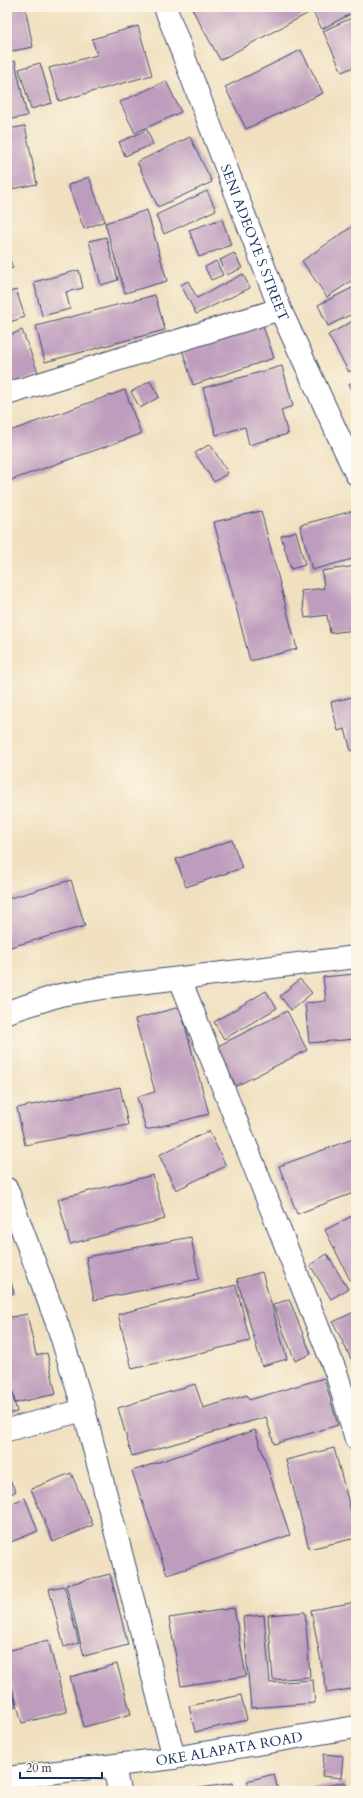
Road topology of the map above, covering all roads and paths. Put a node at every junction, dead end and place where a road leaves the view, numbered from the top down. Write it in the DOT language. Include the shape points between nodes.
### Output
graph roads {
  1 [pos="165,7"];
  2 [pos="280,309"];
  3 [pos="7,394"];
  4 [pos="356,474"];
  5 [pos="356,958"];
  6 [pos="180,979"];
  7 [pos="7,1012"];
  8 [pos="7,1189"];
  9 [pos="84,1410"];
  10 [pos="7,1430"];
  11 [pos="356,1439"];
  12 [pos="356,1727"];
  13 [pos="174,1758"];
  14 [pos="114,1766"];
  15 [pos="7,1778"];
  16 [pos="119,1791"];
  1 -- 2 [label="street, SENI ADEOYE S STREET"];
  2 -- 3 [label="street"];
  2 -- 4 [label="street, SENI ADEOYE S STREET"];
  5 -- 6 [label="street"];
  6 -- 7 [label="street" via="60,995"];
  6 -- 11 [label="street" via="337,1375"];
  8 -- 9 [label="street" via="58,1326"];
  9 -- 10 [label="street"];
  9 -- 13 [label="street"];
  12 -- 13 [label="street, OKE ALAPATA ROAD"];
  13 -- 14 [label="street, OKE ALAPATA ROAD"];
  14 -- 15 [label="street, OKE ALAPATA ROAD"];
  14 -- 16 [label="street"];
}
